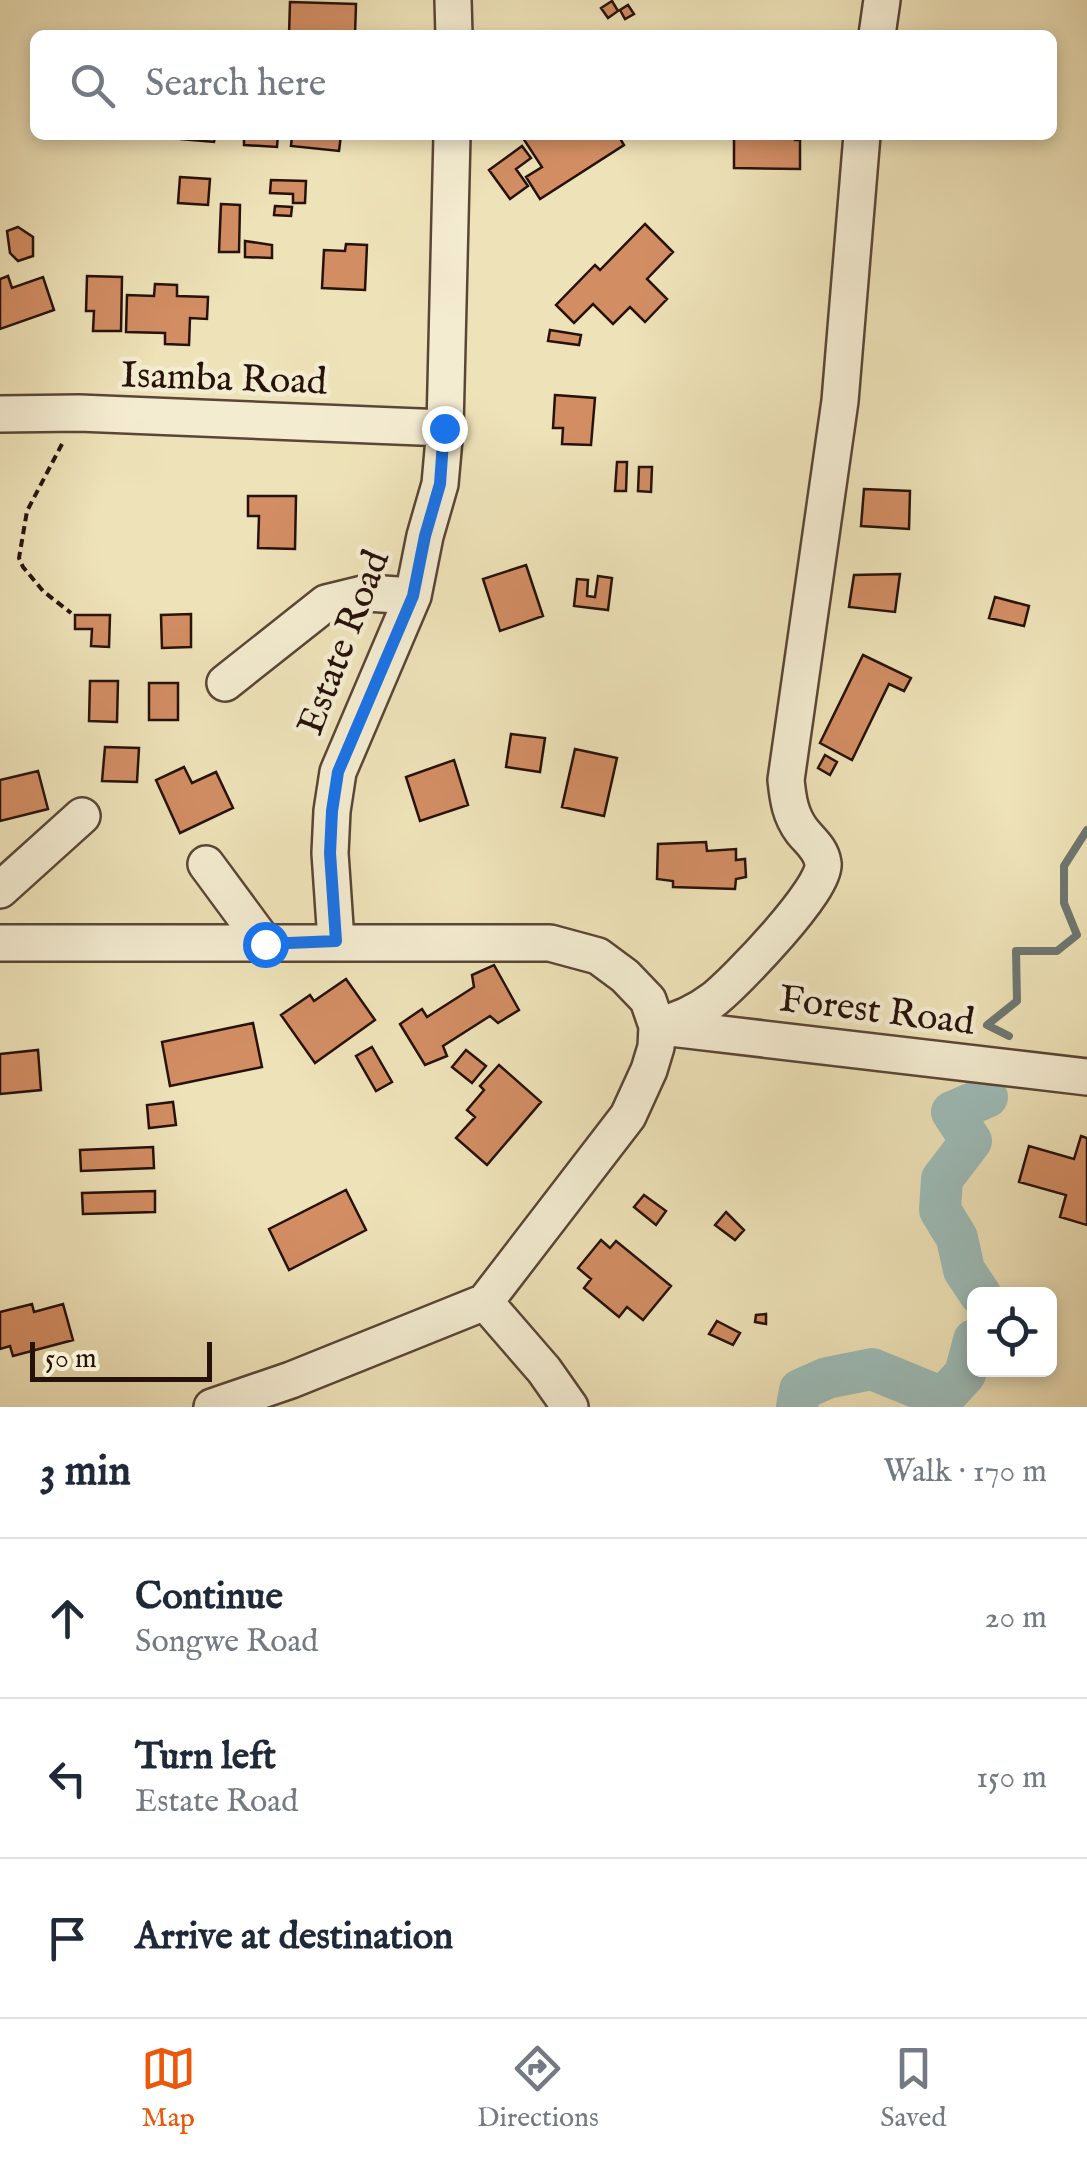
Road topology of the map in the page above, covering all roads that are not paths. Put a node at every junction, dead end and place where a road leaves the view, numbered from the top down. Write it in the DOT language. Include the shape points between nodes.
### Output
graph roads {
  1 [pos="453,0"];
  2 [pos="882,0"];
  3 [pos="454,30"];
  4 [pos="878,30"];
  5 [pos="452,140"];
  6 [pos="862,140"];
  7 [pos="0,414"];
  8 [pos="444,428"];
  9 [pos="413,596"];
  10 [pos="224,684"];
  11 [pos="82,816"];
  12 [pos="206,864"];
  13 [pos="0,890"];
  14 [pos="336,941"];
  15 [pos="0,942"];
  16 [pos="265,944"];
  17 [pos="656,1026"];
  18 [pos="1087,1077"];
  19 [pos="485,1302"];
  20 [pos="212,1407"];
  21 [pos="570,1407"];
  1 -- 3 [label="street"];
  2 -- 4 [label="street"];
  5 -- 8 [label="street, Estate Road"];
  6 -- 17 [label="street" via="840,401 786,780 789,807 824,870 810,895 726,988 679,1020"];
  7 -- 8 [label="street, Isamba Road"];
  8 -- 9 [label="street, Estate Road" via="440,484"];
  9 -- 10 [label="street" via="367,593 326,604"];
  9 -- 14 [label="street, Estate Road" via="338,772 330,853"];
  11 -- 13 [label="street"];
  12 -- 16 [label="street"];
  14 -- 16 [label="street"];
  14 -- 17 [label="street" via="550,942 598,956 625,976 648,1000"];
  15 -- 16 [label="street"];
  17 -- 18 [label="street, Forest Road"];
  17 -- 19 [label="street" via="649,1070 628,1116"];
  19 -- 20 [label="street"];
  19 -- 21 [label="street"];
}
